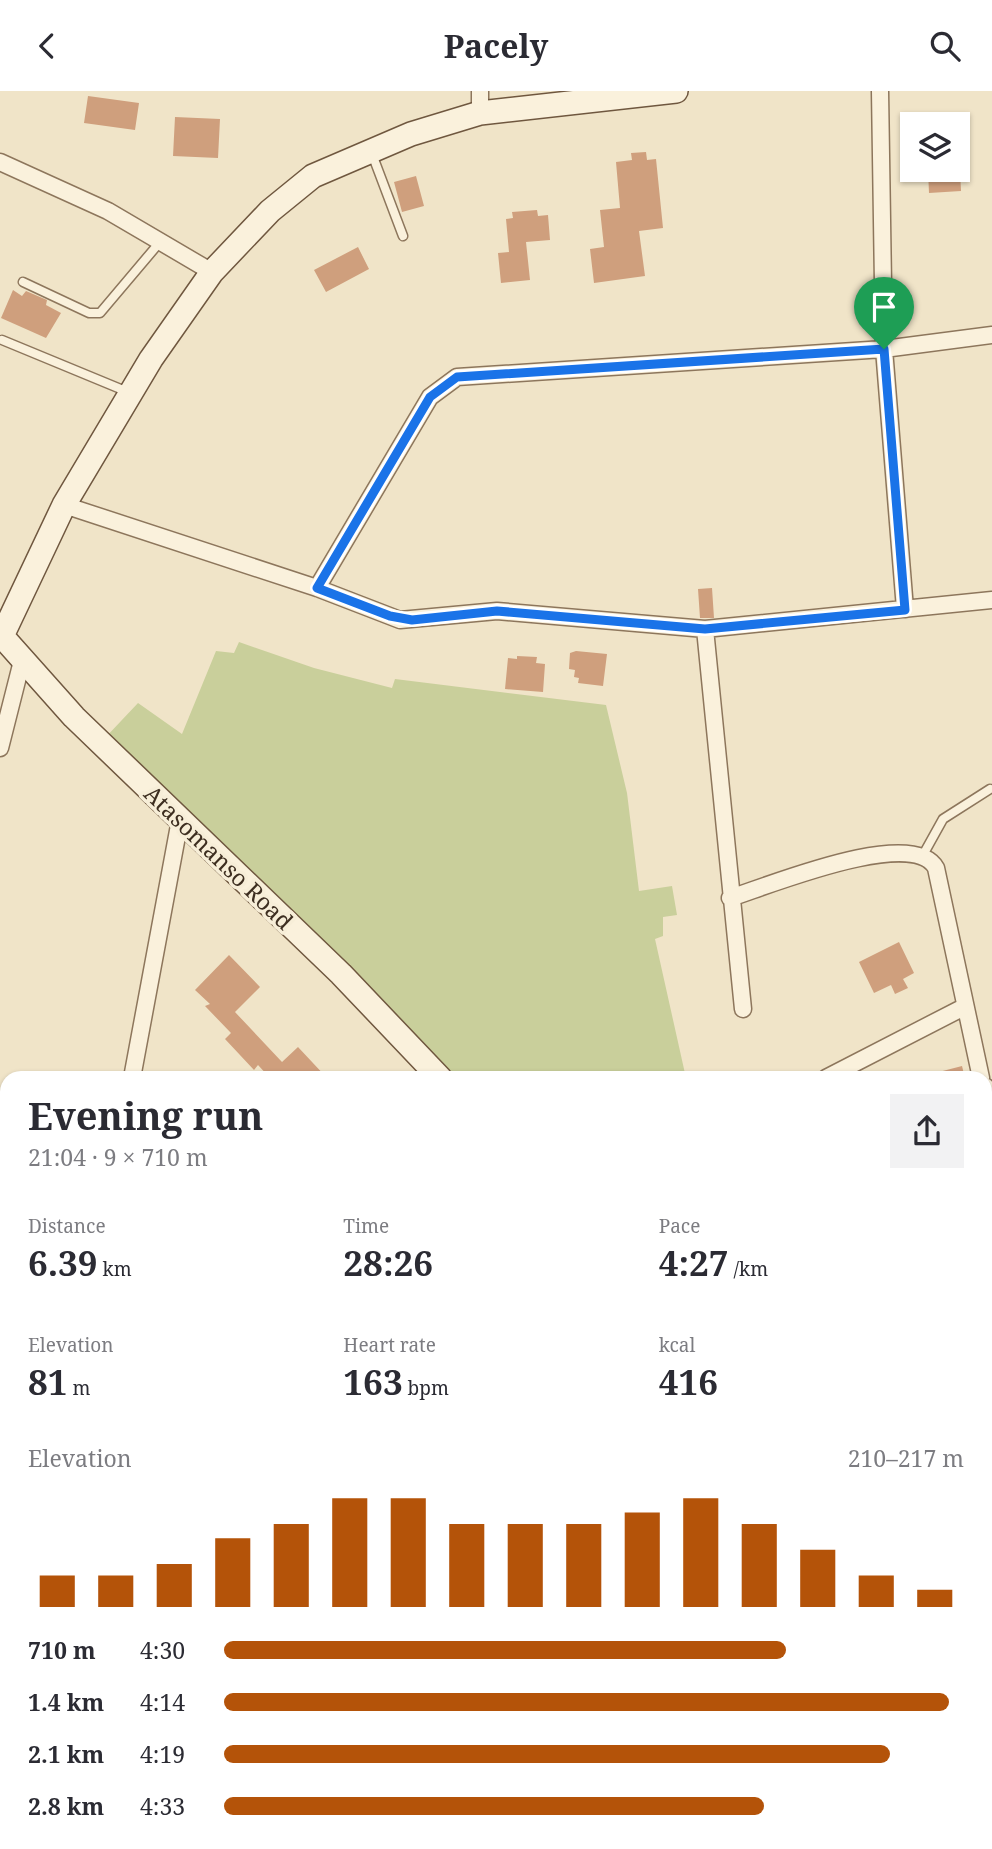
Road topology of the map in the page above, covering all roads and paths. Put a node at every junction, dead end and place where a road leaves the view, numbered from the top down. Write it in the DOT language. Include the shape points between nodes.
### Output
graph roads {
  1 [pos="676,91"];
  2 [pos="880,91"];
  3 [pos="614,94"];
  4 [pos="480,102"];
  5 [pos="371,151"];
  6 [pos="0,162"];
  7 [pos="403,236"];
  8 [pos="160,241"];
  9 [pos="212,272"];
  10 [pos="23,282"];
  11 [pos="992,335"];
  12 [pos="2,340"];
  13 [pos="884,349"];
  14 [pos="131,393"];
  15 [pos="64,505"];
  16 [pos="317,588"];
  17 [pos="992,600"];
  18 [pos="905,610"];
  19 [pos="705,629"];
  20 [pos="1,635"];
  21 [pos="22,661"];
  22 [pos="0,748"];
  23 [pos="990,789"];
  24 [pos="180,820"];
  25 [pos="923,855"];
  26 [pos="730,898"];
  27 [pos="964,1007"];
  28 [pos="743,1009"];
  29 [pos="133,1071"];
  30 [pos="433,1071"];
  31 [pos="840,1071"];
  32 [pos="979,1071"];
  1 -- 3 [label="street"];
  2 -- 13 [label="street"];
  3 -- 4 [label="street"];
  4 -- 5 [label="street"];
  5 -- 7 [label="lane"];
  5 -- 9 [label="street" via="313,176 270,211"];
  6 -- 8 [label="street" via="71,192"];
  8 -- 9 [label="street"];
  8 -- 10 [label="lane" via="100,313 89,313"];
  9 -- 14 [label="street"];
  11 -- 13 [label="street"];
  12 -- 14 [label="lane"];
  13 -- 16 [label="street" via="457,377 430,397"];
  13 -- 18 [label="street"];
  14 -- 15 [label="street"];
  15 -- 16 [label="street"];
  15 -- 20 [label="street"];
  16 -- 19 [label="street" via="400,619 497,611"];
  17 -- 18 [label="street"];
  18 -- 19 [label="street"];
  19 -- 26 [label="street"];
  20 -- 21 [label="street, Atasomanso Road"];
  21 -- 22 [label="street"];
  21 -- 24 [label="street, Atasomanso Road"];
  23 -- 25 [label="lane" via="943,820"];
  24 -- 29 [label="street"];
  24 -- 30 [label="street, Atasomanso Road" via="341,974"];
  25 -- 26 [label="street" via="876,853"];
  25 -- 27 [label="street" via="936,868"];
  26 -- 28 [label="street"];
  27 -- 31 [label="street"];
  27 -- 32 [label="street"];
}
